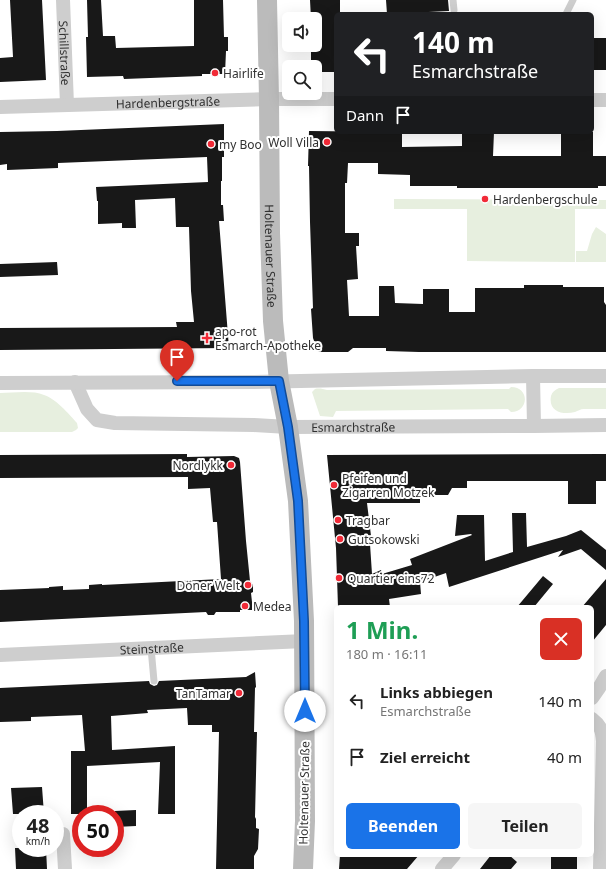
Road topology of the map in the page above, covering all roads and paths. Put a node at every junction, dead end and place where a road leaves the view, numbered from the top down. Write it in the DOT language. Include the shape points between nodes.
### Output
graph roads {
  1 [pos="63,0"];
  2 [pos="267,0"];
  3 [pos="453,0"];
  4 [pos="573,0"];
  5 [pos="454,10"];
  6 [pos="567,12"];
  7 [pos="269,98"];
  8 [pos="334,99"];
  9 [pos="594,100"];
  10 [pos="606,100"];
  11 [pos="67,105"];
  12 [pos="0,107"];
  13 [pos="533,376"];
  14 [pos="606,376"];
  15 [pos="279,381"];
  16 [pos="75,382"];
  17 [pos="0,383"];
  18 [pos="606,425"];
  19 [pos="534,426"];
  20 [pos="288,427"];
  21 [pos="305,642"];
  22 [pos="151,648"];
  23 [pos="0,655"];
  24 [pos="606,676"];
  25 [pos="154,681"];
  26 [pos="594,695"];
  27 [pos="594,721"];
  28 [pos="64,852"];
  29 [pos="452,857"];
  30 [pos="65,869"];
  31 [pos="303,869"];
  32 [pos="442,869"];
  33 [pos="600,869"];
  1 -- 11 [label="street, Schillstraße"];
  2 -- 7 [label="main road, Holtenauer Straße"];
  3 -- 5 [label="lane"];
  4 -- 6 [label="lane"];
  7 -- 8 [label="street, Hardenbergstraße"];
  7 -- 11 [label="street, Hardenbergstraße"];
  7 -- 15 [label="main road, Holtenauer Straße" via="273,321"];
  9 -- 10 [label="street"];
  11 -- 12 [label="street, Hardenbergstraße"];
  13 -- 14 [label="street"];
  13 -- 15 [label="street"];
  13 -- 19 [label="street"];
  15 -- 16 [label="street"];
  15 -- 20 [label="main road, Holtenauer Straße"];
  16 -- 17 [label="street"];
  16 -- 20 [label="street, Esmarchstraße" via="88,409 97,420 103,422"];
  18 -- 19 [label="street, Esmarchstraße"];
  19 -- 20 [label="street, Esmarchstraße"];
  20 -- 21 [label="main road, Holtenauer Straße" via="298,501"];
  21 -- 22 [label="street, Steinstraße"];
  21 -- 31 [label="main road, Holtenauer Straße"];
  22 -- 23 [label="street, Steinstraße"];
  22 -- 25 [label="lane"];
  24 -- 26 [label="street"];
  27 -- 33 [label="street" via="601,728 603,741"];
  28 -- 30 [label="street"];
  29 -- 32 [label="street"];
}
